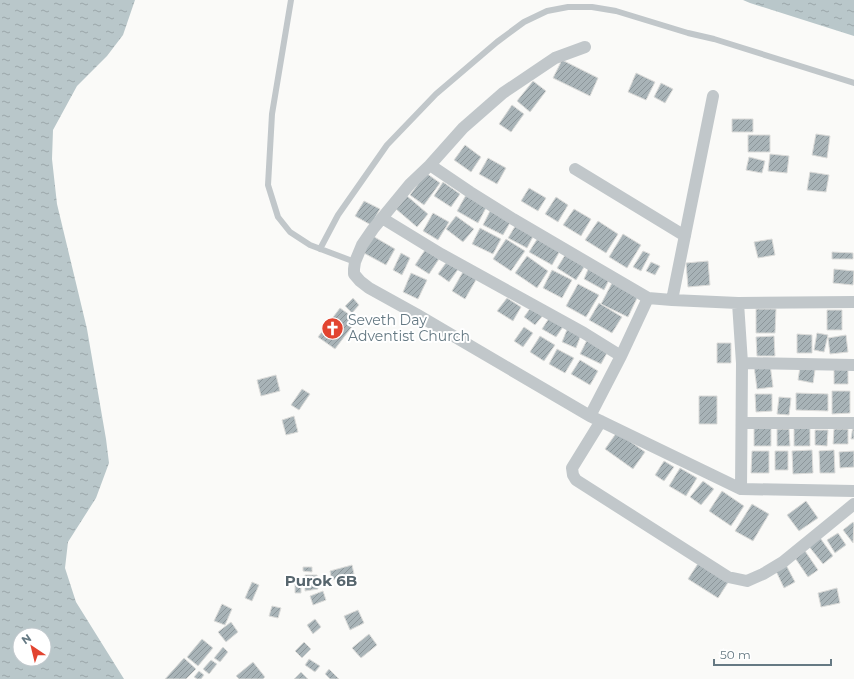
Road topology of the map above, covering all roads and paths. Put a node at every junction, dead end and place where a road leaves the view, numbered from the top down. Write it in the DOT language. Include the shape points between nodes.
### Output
graph roads {
  1 [pos="291,0"];
  2 [pos="585,47"];
  3 [pos="854,83"];
  4 [pos="713,96"];
  5 [pos="430,165"];
  6 [pos="575,169"];
  7 [pos="382,218"];
  8 [pos="685,236"];
  9 [pos="320,249"];
  10 [pos="355,262"];
  11 [pos="648,298"];
  12 [pos="672,300"];
  13 [pos="854,302"];
  14 [pos="738,303"];
  15 [pos="620,356"];
  16 [pos="742,363"];
  17 [pos="854,365"];
  18 [pos="596,418"];
  19 [pos="742,423"];
  20 [pos="854,423"];
  21 [pos="741,489"];
  22 [pos="854,491"];
  23 [pos="854,504"];
  1 -- 9 [label="lane" via="272,114 268,185 278,217 290,232"];
  2 -- 5 [label="street" via="555,58 503,93 463,128"];
  3 -- 9 [label="lane" via="616,11 568,7 547,11 524,22 497,42 436,94 387,145 338,215"];
  4 -- 8 [label="street"];
  5 -- 7 [label="street" via="410,184"];
  5 -- 11 [label="street" via="513,219"];
  6 -- 8 [label="street"];
  7 -- 10 [label="street" via="362,245"];
  7 -- 15 [label="street" via="441,254 584,332"];
  8 -- 12 [label="street"];
  9 -- 10 [label="lane"];
  10 -- 18 [label="street" via="354,274 369,288"];
  11 -- 12 [label="street"];
  11 -- 15 [label="street"];
  12 -- 14 [label="street"];
  13 -- 14 [label="street"];
  14 -- 16 [label="street"];
  15 -- 18 [label="street"];
  16 -- 17 [label="street"];
  16 -- 19 [label="street"];
  18 -- 21 [label="street"];
  18 -- 23 [label="street" via="572,468 576,480 728,577 747,581 763,574 783,562"];
  19 -- 20 [label="street"];
  19 -- 21 [label="street"];
  21 -- 22 [label="street"];
}
